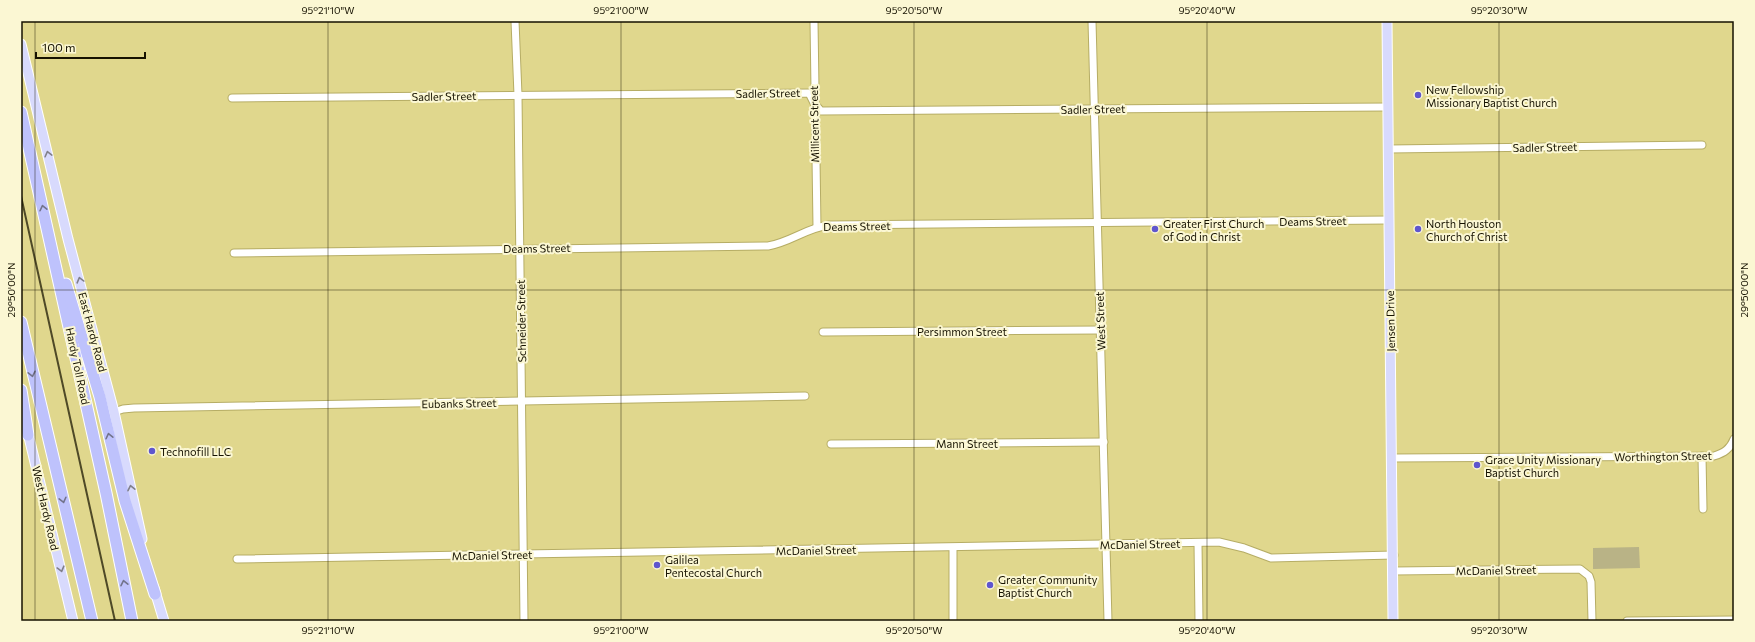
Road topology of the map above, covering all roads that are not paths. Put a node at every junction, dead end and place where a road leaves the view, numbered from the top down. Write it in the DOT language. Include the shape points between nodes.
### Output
graph roads {
  1 [pos="515,21"];
  2 [pos="814,21"];
  3 [pos="1092,21"];
  4 [pos="1388,21"];
  5 [pos="21,44"];
  6 [pos="518,95"];
  7 [pos="232,98"];
  8 [pos="814,103"];
  9 [pos="1388,107"];
  10 [pos="1095,108"];
  11 [pos="21,112"];
  12 [pos="1702,145"];
  13 [pos="1389,149"];
  14 [pos="1388,220"];
  15 [pos="1097,223"];
  16 [pos="817,227"];
  17 [pos="48,230"];
  18 [pos="520,249"];
  19 [pos="234,253"];
  20 [pos="21,322"];
  21 [pos="1101,330"];
  22 [pos="823,332"];
  23 [pos="21,390"];
  24 [pos="21,394"];
  25 [pos="805,396"];
  26 [pos="522,402"];
  27 [pos="114,412"];
  28 [pos="28,435"];
  29 [pos="1734,439"];
  30 [pos="1104,442"];
  31 [pos="831,444"];
  32 [pos="1702,456"];
  33 [pos="1392,458"];
  34 [pos="1702,509"];
  35 [pos="1198,543"];
  36 [pos="1106,544"];
  37 [pos="952,548"];
  38 [pos="523,554"];
  39 [pos="1394,555"];
  40 [pos="237,559"];
  41 [pos="1394,571"];
  42 [pos="155,594"];
  43 [pos="1734,620"];
  44 [pos="73,621"];
  45 [pos="92,621"];
  46 [pos="132,621"];
  47 [pos="164,621"];
  48 [pos="524,621"];
  49 [pos="954,621"];
  50 [pos="1108,621"];
  51 [pos="1199,621"];
  52 [pos="1393,621"];
  53 [pos="1592,621"];
  54 [pos="1627,621"];
  1 -- 6 [label="street, Schneider Street"];
  2 -- 8 [label="street, Millicent Street"];
  3 -- 10 [label="street, West Street"];
  4 -- 9 [label="main road, Jensen Drive"];
  27 -- 5 [label="main road, East Hardy Road, one-way"];
  6 -- 7 [label="street, Sadler Street"];
  6 -- 8 [label="street, Sadler Street" via="809,92"];
  6 -- 18 [label="street, Schneider Street"];
  8 -- 10 [label="street, Sadler Street" via="821,112"];
  8 -- 16 [label="street, Millicent Street"];
  9 -- 10 [label="street, Sadler Street"];
  9 -- 13 [label="main road, Jensen Drive"];
  10 -- 15 [label="street, West Street"];
  17 -- 11 [label="highway, Hardy Toll Road, one-way"];
  12 -- 13 [label="street, Sadler Street"];
  13 -- 14 [label="main road, Jensen Drive"];
  14 -- 15 [label="street, Deams Street"];
  14 -- 33 [label="main road, Jensen Drive"];
  15 -- 16 [label="street, Deams Street"];
  15 -- 21 [label="street, West Street"];
  16 -- 18 [label="street, Deams Street" via="781,244 768,246"];
  42 -- 17 [label="highway, one-way" via="125,501 76,312"];
  46 -- 17 [label="highway, Hardy Toll Road, one-way"];
  18 -- 19 [label="street, Deams Street"];
  18 -- 26 [label="street, Schneider Street"];
  20 -- 45 [label="highway, one-way"];
  21 -- 22 [label="street, Persimmon Street"];
  21 -- 30 [label="street, West Street"];
  23 -- 28 [label="highway"];
  24 -- 28 [label="main road, West Hardy Road"];
  25 -- 26 [label="street, Eubanks Street"];
  26 -- 27 [label="street, Eubanks Street" via="134,408"];
  26 -- 38 [label="street, Schneider Street"];
  42 -- 27 [label="main road, East Hardy Road, one-way"];
  28 -- 44 [label="main road, West Hardy Road, one-way"];
  29 -- 32 [label="street, Worthington Street" via="1731,446 1722,454"];
  30 -- 31 [label="street, Mann Street"];
  30 -- 36 [label="street, West Street"];
  32 -- 33 [label="street, Worthington Street"];
  32 -- 34 [label="street"];
  33 -- 39 [label="main road, Jensen Drive"];
  35 -- 36 [label="street, McDaniel Street"];
  35 -- 39 [label="street, McDaniel Street" via="1219,542 1271,558"];
  35 -- 51 [label="street"];
  36 -- 37 [label="street, McDaniel Street"];
  36 -- 50 [label="street, West Street"];
  37 -- 38 [label="street, McDaniel Street"];
  37 -- 49 [label="street"];
  38 -- 40 [label="street, McDaniel Street"];
  38 -- 48 [label="street, Schneider Street"];
  39 -- 41 [label="main road, Jensen Drive"];
  41 -- 52 [label="main road, Jensen Drive"];
  41 -- 53 [label="street, McDaniel Street" via="1580,569 1589,576 1591,582"];
  42 -- 47 [label="main road, East Hardy Road"];
  43 -- 54 [label="street"];
}
